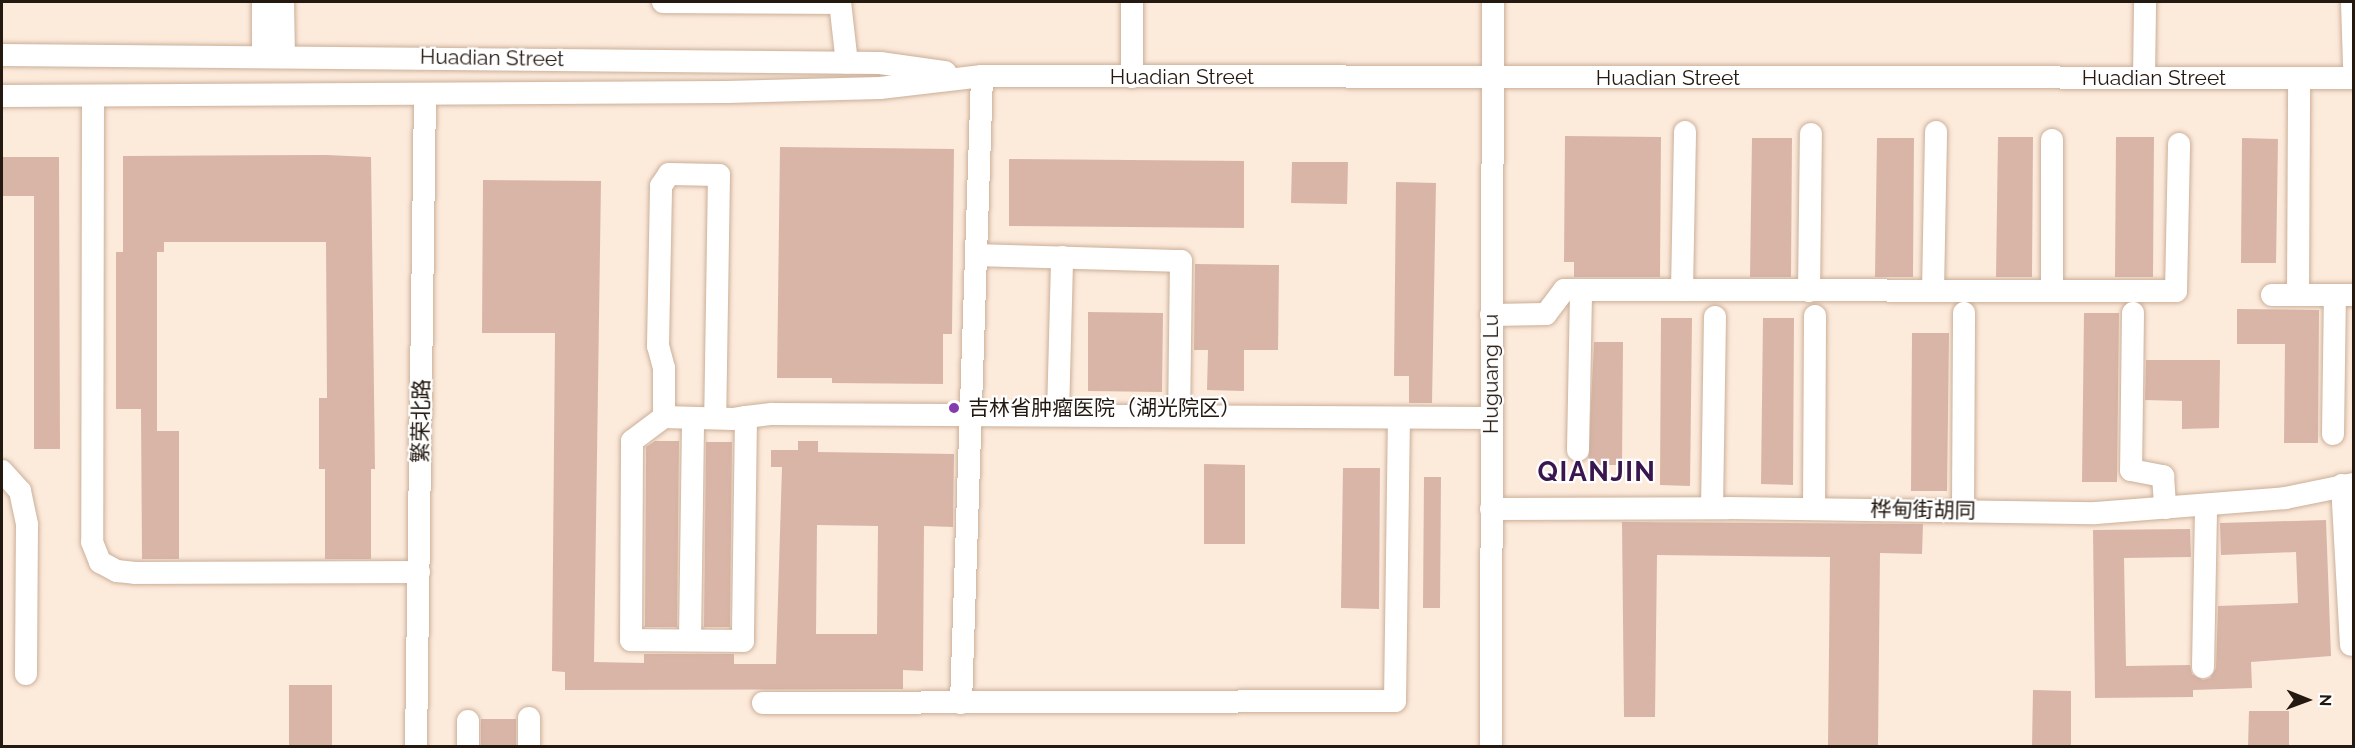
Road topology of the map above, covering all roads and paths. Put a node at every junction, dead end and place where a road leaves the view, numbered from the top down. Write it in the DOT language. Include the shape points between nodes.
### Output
graph roads {
  1 [pos="263,2"];
  2 [pos="283,2"];
  3 [pos="663,2"];
  4 [pos="674,2"];
  5 [pos="840,2"];
  6 [pos="1132,2"];
  7 [pos="1493,2"];
  8 [pos="2145,2"];
  9 [pos="2352,2"];
  10 [pos="2,56"];
  11 [pos="273,57"];
  12 [pos="846,63"];
  13 [pos="2354,65"];
  14 [pos="982,76"];
  15 [pos="1132,77"];
  16 [pos="1492,78"];
  17 [pos="2144,78"];
  18 [pos="2299,78"];
  19 [pos="2354,78"];
  20 [pos="425,95"];
  21 [pos="2,96"];
  22 [pos="93,97"];
  23 [pos="1685,132"];
  24 [pos="1936,132"];
  25 [pos="1811,134"];
  26 [pos="2052,140"];
  27 [pos="2179,144"];
  28 [pos="978,255"];
  29 [pos="1062,257"];
  30 [pos="1581,290"];
  31 [pos="1682,290"];
  32 [pos="1809,291"];
  33 [pos="1933,291"];
  34 [pos="2052,291"];
  35 [pos="2272,295"];
  36 [pos="2298,295"];
  37 [pos="2344,295"];
  38 [pos="1964,313"];
  39 [pos="2133,313"];
  40 [pos="1491,315"];
  41 [pos="1716,316"];
  42 [pos="1815,316"];
  43 [pos="972,415"];
  44 [pos="1058,415"];
  45 [pos="1179,416"];
  46 [pos="664,417"];
  47 [pos="746,417"];
  48 [pos="704,418"];
  49 [pos="1399,418"];
  50 [pos="1491,418"];
  51 [pos="2333,434"];
  52 [pos="1578,450"];
  53 [pos="2,471"];
  54 [pos="2348,484"];
  55 [pos="2206,505"];
  56 [pos="1713,508"];
  57 [pos="2165,508"];
  58 [pos="1491,509"];
  59 [pos="1814,509"];
  60 [pos="1963,511"];
  61 [pos="419,572"];
  62 [pos="690,640"];
  63 [pos="2351,645"];
  64 [pos="2203,667"];
  65 [pos="26,674"];
  66 [pos="962,702"];
  67 [pos="763,703"];
  68 [pos="529,718"];
  69 [pos="468,721"];
  70 [pos="416,747"];
  71 [pos="468,747"];
  72 [pos="529,747"];
  73 [pos="1491,747"];
  1 -- 11 [label="street"];
  2 -- 11 [label="street"];
  3 -- 4 [label="street"];
  4 -- 5 [label="street"];
  5 -- 12 [label="street"];
  6 -- 15 [label="street"];
  7 -- 16 [label="street, Huguang Lu"];
  8 -- 17 [label="street"];
  9 -- 13 [label="street"];
  10 -- 11 [label="street, Huadian Street"];
  11 -- 12 [label="street, Huadian Street"];
  12 -- 14 [label="street, Huadian Street" via="880,63"];
  14 -- 15 [label="street, Huadian Street"];
  14 -- 20 [label="street, Huadian Street" via="857,88"];
  14 -- 28 [label="street"];
  15 -- 16 [label="street, Huadian Street"];
  16 -- 17 [label="street, Huadian Street"];
  16 -- 40 [label="street, Huguang Lu"];
  17 -- 18 [label="street, Huadian Street"];
  18 -- 19 [label="street, Huadian Street"];
  18 -- 36 [label="street"];
  20 -- 22 [label="street, Huadian Street"];
  20 -- 61 [label="street, 繁荣北路"];
  21 -- 22 [label="street, Huadian Street"];
  22 -- 61 [label="street" via="92,542 100,562 117,572 135,573"];
  23 -- 31 [label="street"];
  24 -- 33 [label="street"];
  25 -- 32 [label="street"];
  26 -- 34 [label="street"];
  27 -- 34 [label="street" via="2176,291"];
  28 -- 29 [label="street"];
  28 -- 43 [label="street"];
  29 -- 44 [label="street"];
  29 -- 45 [label="street" via="1181,261"];
  30 -- 31 [label="street"];
  30 -- 40 [label="street" via="1564,290 1546,314"];
  30 -- 52 [label="street"];
  31 -- 32 [label="street"];
  32 -- 33 [label="street"];
  33 -- 34 [label="street"];
  35 -- 36 [label="street"];
  36 -- 37 [label="street"];
  37 -- 51 [label="street"];
  38 -- 60 [label="street"];
  39 -- 57 [label="street" via="2131,470 2163,476"];
  40 -- 50 [label="street, Huguang Lu"];
  41 -- 56 [label="street"];
  42 -- 59 [label="street"];
  43 -- 44 [label="street"];
  43 -- 47 [label="street"];
  43 -- 66 [label="street"];
  44 -- 45 [label="street"];
  45 -- 49 [label="street"];
  46 -- 48 [label="street"];
  46 -- 48 [label="street" via="664,368 658,346 661,186 669,174 719,175"];
  46 -- 62 [label="street" via="632,441 631,640"];
  47 -- 48 [label="street"];
  47 -- 62 [label="street" via="743,641"];
  48 -- 62 [label="street"];
  49 -- 50 [label="street"];
  49 -- 66 [label="street" via="1395,701"];
  50 -- 58 [label="street, Huguang Lu"];
  53 -- 65 [label="street" via="20,491 27,525"];
  54 -- 55 [label="street, 桦甸街胡同" via="2286,498"];
  54 -- 63 [label="street"];
  55 -- 57 [label="street, 桦甸街胡同"];
  55 -- 64 [label="street"];
  56 -- 58 [label="street, 桦甸街胡同"];
  56 -- 59 [label="street, 桦甸街胡同"];
  57 -- 60 [label="street, 桦甸街胡同" via="2096,513"];
  58 -- 73 [label="street, Huguang Lu"];
  59 -- 60 [label="street, 桦甸街胡同"];
  61 -- 70 [label="street, 繁荣北路"];
  66 -- 67 [label="street"];
  68 -- 72 [label="street"];
  69 -- 71 [label="street"];
}
